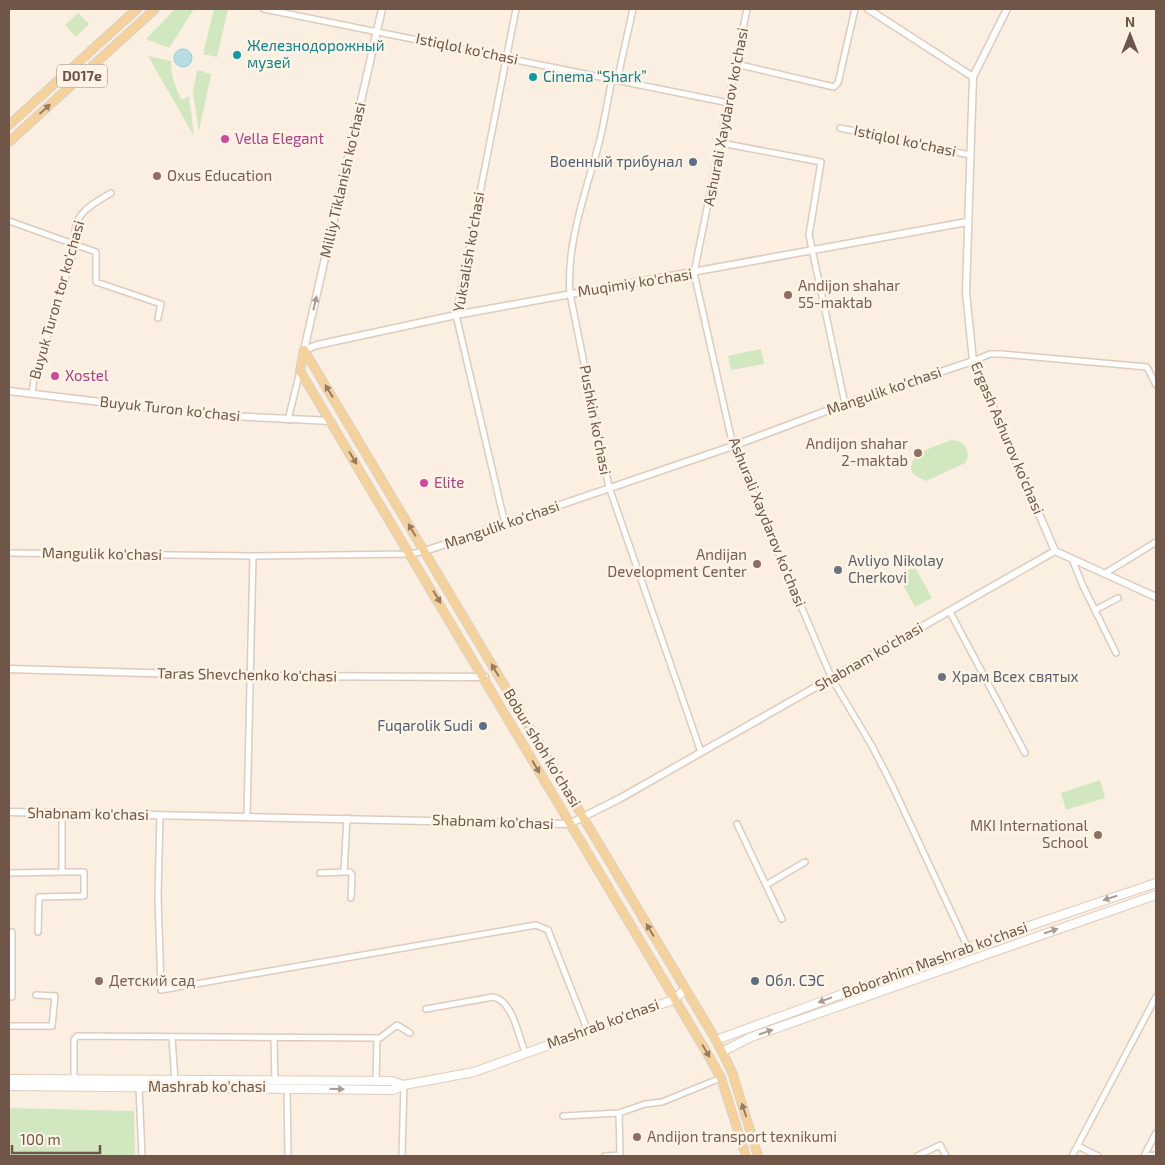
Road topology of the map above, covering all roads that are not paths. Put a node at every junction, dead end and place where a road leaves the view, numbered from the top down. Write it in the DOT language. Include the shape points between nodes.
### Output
graph roads {
  1 [pos="137,9"];
  2 [pos="155,9"];
  3 [pos="264,9"];
  4 [pos="382,9"];
  5 [pos="516,9"];
  6 [pos="633,9"];
  7 [pos="747,9"];
  8 [pos="855,9"];
  9 [pos="868,9"];
  10 [pos="1005,9"];
  11 [pos="377,30"];
  12 [pos="104,40"];
  13 [pos="112,49"];
  14 [pos="505,57"];
  15 [pos="736,64"];
  16 [pos="973,77"];
  17 [pos="615,81"];
  18 [pos="729,103"];
  19 [pos="9,125"];
  20 [pos="840,128"];
  21 [pos="9,142"];
  22 [pos="722,143"];
  23 [pos="970,155"];
  24 [pos="111,193"];
  25 [pos="9,221"];
  26 [pos="967,222"];
  27 [pos="76,244"];
  28 [pos="812,252"];
  29 [pos="694,273"];
  30 [pos="570,294"];
  31 [pos="456,315"];
  32 [pos="158,318"];
  33 [pos="304,350"];
  34 [pos="972,361"];
  35 [pos="300,371"];
  36 [pos="1156,385"];
  37 [pos="9,391"];
  38 [pos="32,393"];
  39 [pos="845,404"];
  40 [pos="288,421"];
  41 [pos="331,422"];
  42 [pos="733,446"];
  43 [pos="609,488"];
  44 [pos="504,524"];
  45 [pos="1156,542"];
  46 [pos="425,551"];
  47 [pos="1055,551"];
  48 [pos="9,553"];
  49 [pos="411,554"];
  50 [pos="253,556"];
  51 [pos="1072,559"];
  52 [pos="1104,574"];
  53 [pos="1118,598"];
  54 [pos="1156,599"];
  55 [pos="1094,610"];
  56 [pos="950,612"];
  57 [pos="1116,653"];
  58 [pos="9,669"];
  59 [pos="250,676"];
  60 [pos="484,677"];
  61 [pos="832,679"];
  62 [pos="701,752"];
  63 [pos="1025,752"];
  64 [pos="9,812"];
  65 [pos="62,814"];
  66 [pos="160,815"];
  67 [pos="247,816"];
  68 [pos="583,817"];
  69 [pos="347,818"];
  70 [pos="569,824"];
  71 [pos="737,824"];
  72 [pos="805,862"];
  73 [pos="9,872"];
  74 [pos="62,872"];
  75 [pos="344,872"];
  76 [pos="320,873"];
  77 [pos="1156,883"];
  78 [pos="766,885"];
  79 [pos="1156,896"];
  80 [pos="352,898"];
  81 [pos="782,919"];
  82 [pos="12,932"];
  83 [pos="38,932"];
  84 [pos="968,948"];
  85 [pos="922,964"];
  86 [pos="927,975"];
  87 [pos="685,990"];
  88 [pos="36,995"];
  89 [pos="12,997"];
  90 [pos="1156,997"];
  91 [pos="673,1000"];
  92 [pos="426,1009"];
  93 [pos="9,1026"];
  94 [pos="588,1029"];
  95 [pos="410,1033"];
  96 [pos="172,1038"];
  97 [pos="274,1038"];
  98 [pos="376,1038"];
  99 [pos="716,1040"];
  100 [pos="525,1052"];
  101 [pos="722,1052"];
  102 [pos="720,1078"];
  103 [pos="9,1079"];
  104 [pos="74,1080"];
  105 [pos="175,1081"];
  106 [pos="376,1081"];
  107 [pos="274,1082"];
  108 [pos="235,1084"];
  109 [pos="404,1085"];
  110 [pos="9,1086"];
  111 [pos="139,1087"];
  112 [pos="287,1088"];
  113 [pos="619,1113"];
  114 [pos="563,1116"];
  115 [pos="1156,1133"];
  116 [pos="1078,1146"];
  117 [pos="1156,1154"];
  118 [pos="142,1156"];
  119 [pos="288,1156"];
  120 [pos="402,1156"];
  121 [pos="605,1156"];
  122 [pos="746,1156"];
  123 [pos="758,1156"];
  124 [pos="917,1156"];
  125 [pos="946,1156"];
  126 [pos="1072,1156"];
  127 [pos="1098,1156"];
  128 [pos="1146,1156"];
  1 -- 12 [label="main road, D017e"];
  2 -- 13 [label="main road, D017e"];
  3 -- 11 [label="street, Istiqlol ko'chasi"];
  4 -- 11 [label="street, Milliy Tiklanish ko'chasi"];
  5 -- 14 [label="street, Yuksalish ko'chasi"];
  6 -- 17 [label="street, Pushkin ko'chasi"];
  7 -- 15 [label="street, Ashurali Xaydarov ko'chasi"];
  8 -- 15 [label="street" via="838,83 834,87"];
  9 -- 16 [label="street"];
  10 -- 16 [label="street, Ergash Ashurov ko'chasi"];
  11 -- 14 [label="street, Istiqlol ko'chasi"];
  33 -- 11 [label="street, Milliy Tiklanish ko'chasi, one-way"];
  12 -- 13 [label="main road"];
  12 -- 19 [label="main road, D017e"];
  21 -- 13 [label="main road, D017e, one-way"];
  14 -- 17 [label="street, Istiqlol ko'chasi"];
  14 -- 31 [label="street, Yuksalish ko'chasi"];
  15 -- 18 [label="street, Ashurali Xaydarov ko'chasi"];
  16 -- 23 [label="street, Ergash Ashurov ko'chasi"];
  17 -- 18 [label="street, Istiqlol ko'chasi"];
  17 -- 30 [label="street, Pushkin ko'chasi" via="585,189 568,273"];
  18 -- 22 [label="street, Ashurali Xaydarov ko'chasi"];
  20 -- 23 [label="street, Istiqlol ko'chasi"];
  22 -- 28 [label="street" via="821,162 809,235"];
  22 -- 29 [label="street, Ashurali Xaydarov ko'chasi"];
  23 -- 26 [label="street, Ergash Ashurov ko'chasi"];
  24 -- 27 [label="street, Buyuk Turon tor ko'chasi" via="85,207 74,236"];
  25 -- 27 [label="street"];
  26 -- 28 [label="street, Muqimiy ko'chasi"];
  26 -- 34 [label="street, Ergash Ashurov ko'chasi" via="966,292"];
  27 -- 32 [label="street" via="97,253 96,282 161,304"];
  27 -- 38 [label="street, Buyuk Turon tor ko'chasi"];
  28 -- 29 [label="street, Muqimiy ko'chasi"];
  28 -- 39 [label="street"];
  29 -- 30 [label="street, Muqimiy ko'chasi"];
  29 -- 42 [label="street, Ashurali Xaydarov ko'chasi"];
  30 -- 31 [label="street, Muqimiy ko'chasi"];
  30 -- 43 [label="street, Pushkin ko'chasi"];
  31 -- 33 [label="street, Muqimiy ko'chasi"];
  31 -- 44 [label="street, Yuksalish ko'chasi"];
  33 -- 35 [label="main road"];
  46 -- 33 [label="main road, Bobur shoh ko'chasi, one-way"];
  34 -- 36 [label="street" via="990,354 1002,354 1147,367"];
  34 -- 39 [label="street, Mangulik ko'chasi"];
  34 -- 47 [label="street, Ergash Ashurov ko'chasi"];
  35 -- 40 [label="street"];
  35 -- 41 [label="main road, Bobur shoh ko'chasi"];
  37 -- 38 [label="street, Buyuk Turon ko'chasi"];
  38 -- 40 [label="street, Buyuk Turon ko'chasi"];
  39 -- 42 [label="street, Mangulik ko'chasi"];
  40 -- 41 [label="street, Buyuk Turon ko'chasi"];
  41 -- 49 [label="main road, Bobur shoh ko'chasi, one-way"];
  42 -- 43 [label="street, Mangulik ko'chasi"];
  42 -- 61 [label="street, Ashurali Xaydarov ko'chasi"];
  43 -- 44 [label="street, Mangulik ko'chasi"];
  43 -- 62 [label="street, Pushkin ko'chasi"];
  44 -- 46 [label="street, Mangulik ko'chasi"];
  45 -- 52 [label="street"];
  46 -- 49 [label="street, Mangulik ko'chasi"];
  68 -- 46 [label="main road, Bobur shoh ko'chasi, one-way"];
  47 -- 51 [label="street"];
  47 -- 56 [label="street, Shabnam ko'chasi"];
  48 -- 50 [label="street, Mangulik ko'chasi"];
  49 -- 50 [label="street, Mangulik ko'chasi"];
  49 -- 60 [label="main road, Bobur shoh ko'chasi, one-way"];
  50 -- 59 [label="street"];
  51 -- 52 [label="street"];
  51 -- 55 [label="street"];
  52 -- 54 [label="street"];
  53 -- 55 [label="street"];
  55 -- 57 [label="street"];
  56 -- 61 [label="street, Shabnam ko'chasi"];
  56 -- 63 [label="street"];
  58 -- 59 [label="street, Taras Shevchenko ko'chasi"];
  59 -- 60 [label="street, Taras Shevchenko ko'chasi"];
  59 -- 67 [label="street"];
  60 -- 70 [label="main road, Bobur shoh ko'chasi, one-way"];
  61 -- 62 [label="street, Shabnam ko'chasi"];
  61 -- 84 [label="street, Ashurali Xaydarov ko'chasi" via="892,785"];
  62 -- 68 [label="street, Shabnam ko'chasi"];
  64 -- 65 [label="street, Shabnam ko'chasi"];
  65 -- 66 [label="street, Shabnam ko'chasi"];
  65 -- 74 [label="street"];
  66 -- 67 [label="street, Shabnam ko'chasi"];
  66 -- 94 [label="street" via="160,990 536,924 548,930"];
  67 -- 69 [label="street, Shabnam ko'chasi"];
  68 -- 70 [label="street, Shabnam ko'chasi"];
  87 -- 68 [label="main road, Bobur shoh ko'chasi, one-way"];
  69 -- 70 [label="street, Shabnam ko'chasi"];
  69 -- 75 [label="street"];
  70 -- 91 [label="main road, Bobur shoh ko'chasi"];
  71 -- 78 [label="street"];
  72 -- 78 [label="street"];
  73 -- 74 [label="street"];
  74 -- 83 [label="street" via="84,872 84,896 39,897"];
  75 -- 76 [label="street"];
  75 -- 80 [label="street" via="352,875"];
  77 -- 84 [label="main road, Boborahim Mashrab ko'chasi, one-way"];
  78 -- 81 [label="street"];
  86 -- 79 [label="main road, Boborahim Mashrab ko'chasi, one-way"];
  82 -- 89 [label="street"];
  84 -- 85 [label="main road, Boborahim Mashrab ko'chasi"];
  85 -- 86 [label="main road"];
  85 -- 99 [label="main road, Boborahim Mashrab ko'chasi, one-way"];
  101 -- 86 [label="main road, Boborahim Mashrab ko'chasi, one-way" via="751,1037"];
  87 -- 91 [label="main road, Mashrab ko'chasi"];
  87 -- 99 [label="main road, Bobur shoh ko'chasi"];
  88 -- 93 [label="street" via="55,996 52,1026"];
  90 -- 116 [label="street"];
  91 -- 94 [label="main road, Mashrab ko'chasi"];
  91 -- 102 [label="main road, Bobur shoh ko'chasi, one-way"];
  92 -- 100 [label="street" via="501,998 507,1005"];
  94 -- 100 [label="main road, Mashrab ko'chasi"];
  95 -- 98 [label="street" via="397,1025"];
  96 -- 97 [label="street"];
  96 -- 104 [label="street" via="77,1036 74,1040"];
  96 -- 105 [label="street"];
  97 -- 98 [label="street"];
  97 -- 107 [label="street"];
  98 -- 106 [label="street"];
  99 -- 101 [label="main road, Bobur shoh ko'chasi"];
  100 -- 109 [label="main road, Mashrab ko'chasi" via="474,1072"];
  123 -- 101 [label="main road, Bobur shoh ko'chasi, one-way"];
  102 -- 113 [label="street" via="662,1102"];
  102 -- 122 [label="main road, Bobur shoh ko'chasi"];
  103 -- 104 [label="main road, Mashrab ko'chasi"];
  104 -- 105 [label="main road, Mashrab ko'chasi"];
  105 -- 108 [label="main road, Mashrab ko'chasi"];
  106 -- 107 [label="main road, Mashrab ko'chasi"];
  106 -- 109 [label="main road, Mashrab ko'chasi"];
  107 -- 108 [label="main road, Mashrab ko'chasi"];
  108 -- 111 [label="main road, Mashrab ko'chasi"];
  108 -- 112 [label="main road, Mashrab ko'chasi"];
  112 -- 109 [label="main road, Mashrab ko'chasi, one-way" via="393,1090"];
  109 -- 120 [label="street"];
  110 -- 111 [label="main road, Mashrab ko'chasi"];
  111 -- 118 [label="street"];
  112 -- 119 [label="street"];
  113 -- 114 [label="street"];
  113 -- 121 [label="street" via="620,1154"];
  115 -- 128 [label="street"];
  116 -- 126 [label="street"];
  116 -- 127 [label="street"];
  117 -- 128 [label="street"];
  124 -- 125 [label="street" via="940,1145"];
}
